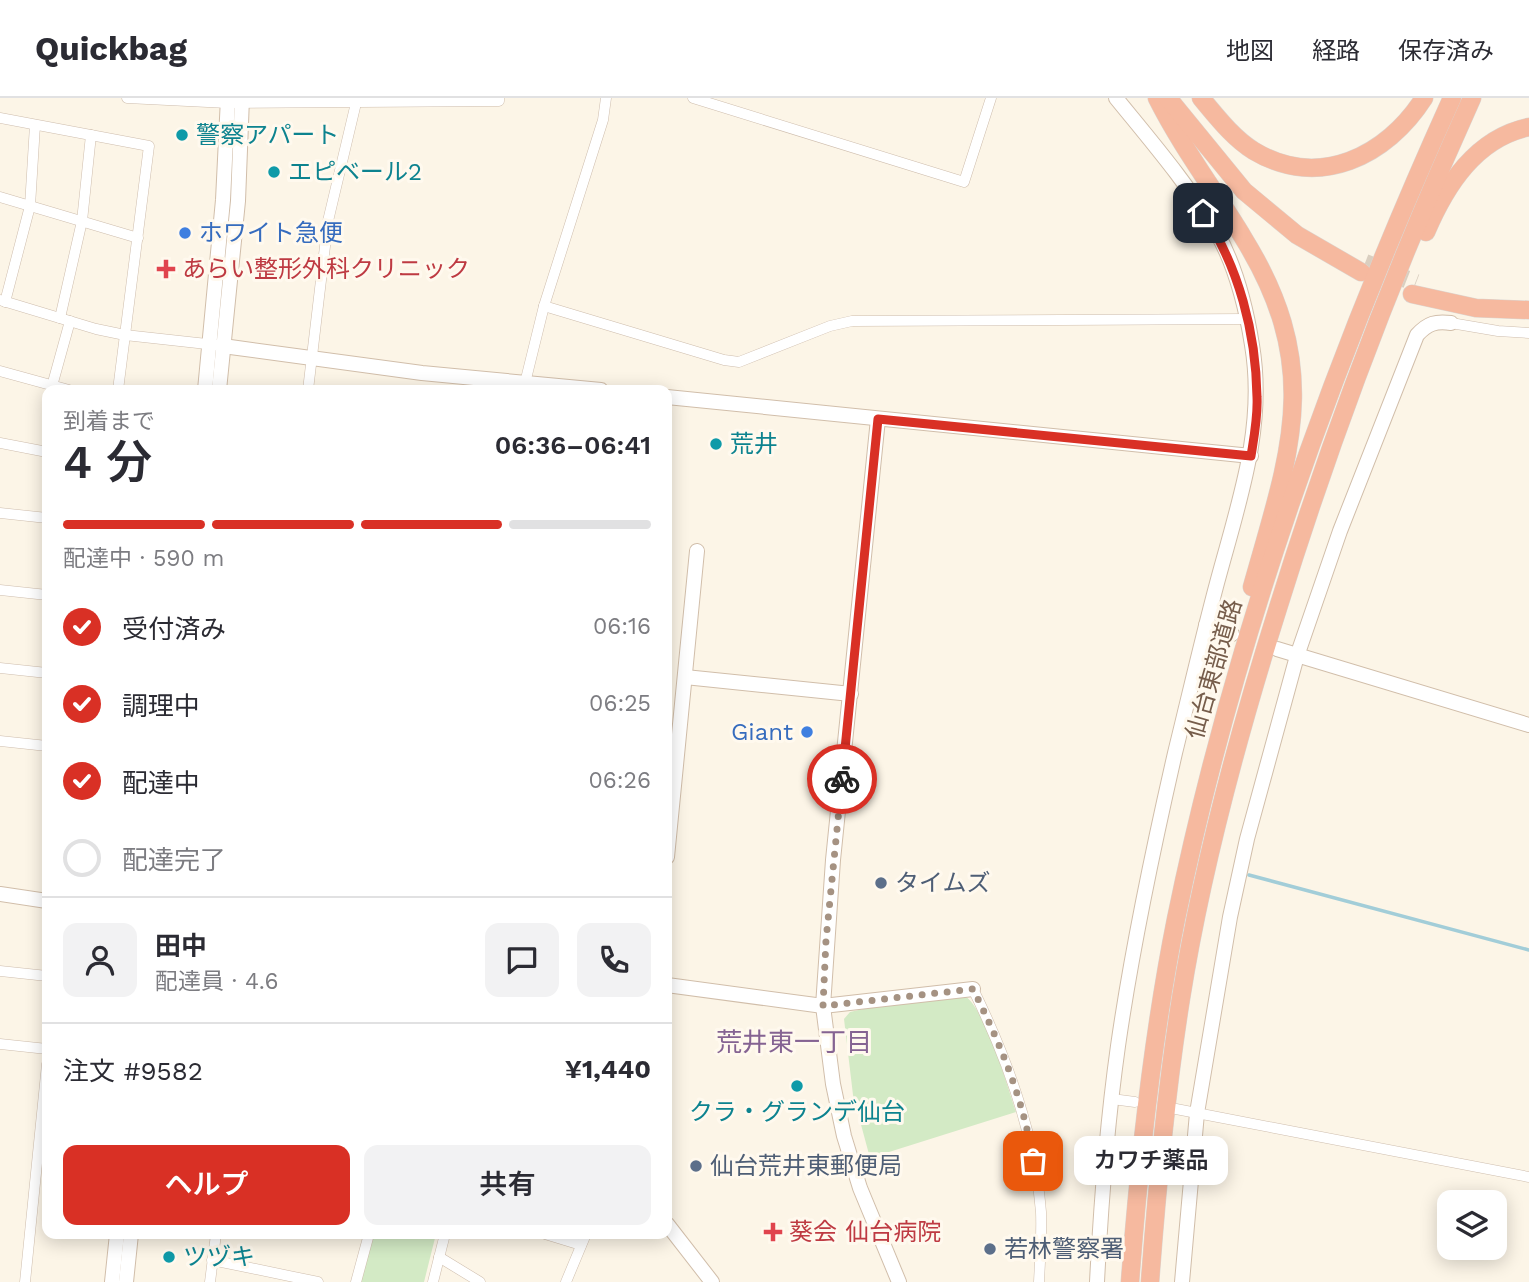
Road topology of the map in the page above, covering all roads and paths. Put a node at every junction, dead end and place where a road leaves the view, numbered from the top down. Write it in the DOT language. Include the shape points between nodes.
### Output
graph roads {
  1 [pos="127,98"];
  2 [pos="499,98"];
  3 [pos="606,98"];
  4 [pos="693,98"];
  5 [pos="991,98"];
  6 [pos="1116,98"];
  7 [pos="1150,98"];
  8 [pos="1157,98"];
  9 [pos="1424,98"];
  10 [pos="1452,98"];
  11 [pos="1472,98"];
  12 [pos="141,99"];
  13 [pos="235,100"];
  14 [pos="328,100"];
  15 [pos="711,101"];
  16 [pos="356,103"];
  17 [pos="1181,103"];
  18 [pos="0,118"];
  19 [pos="35,125"];
  20 [pos="1529,127"];
  21 [pos="91,135"];
  22 [pos="0,197"];
  23 [pos="30,205"];
  24 [pos="82,221"];
  25 [pos="138,238"];
  26 [pos="1363,268"];
  27 [pos="1529,300"];
  28 [pos="2,301"];
  29 [pos="544,306"];
  30 [pos="1529,310"];
  31 [pos="1247,319"];
  32 [pos="65,320"];
  33 [pos="1451,323"];
  34 [pos="1529,333"];
  35 [pos="125,335"];
  36 [pos="216,345"];
  37 [pos="312,356"];
  38 [pos="0,371"];
  39 [pos="525,383"];
  40 [pos="49,385"];
  41 [pos="52,385"];
  42 [pos="119,385"];
  43 [pos="206,385"];
  44 [pos="219,385"];
  45 [pos="309,385"];
  46 [pos="547,385"];
  47 [pos="672,398"];
  48 [pos="878,419"];
  49 [pos="0,443"];
  50 [pos="42,451"];
  51 [pos="1251,456"];
  52 [pos="1327,456"];
  53 [pos="0,513"];
  54 [pos="42,517"];
  55 [pos="697,551"];
  56 [pos="0,590"];
  57 [pos="42,594"];
  58 [pos="1206,625"];
  59 [pos="1232,634"];
  60 [pos="1277,649"];
  61 [pos="1297,656"];
  62 [pos="0,668"];
  63 [pos="42,672"];
  64 [pos="685,677"];
  65 [pos="851,694"];
  66 [pos="1529,725"];
  67 [pos="0,741"];
  68 [pos="42,745"];
  69 [pos="672,769"];
  70 [pos="1209,778"];
  71 [pos="0,894"];
  72 [pos="42,900"];
  73 [pos="0,971"];
  74 [pos="42,975"];
  75 [pos="672,986"];
  76 [pos="973,989"];
  77 [pos="823,1006"];
  78 [pos="0,1044"];
  79 [pos="42,1048"];
  80 [pos="1112,1099"];
  81 [pos="1135,1102"];
  82 [pos="1176,1110"];
  83 [pos="1197,1113"];
  84 [pos="42,1131"];
  85 [pos="1529,1177"];
  86 [pos="672,1230"];
  87 [pos="116,1239"];
  88 [pos="130,1239"];
  89 [pos="215,1239"];
  90 [pos="368,1239"];
  91 [pos="444,1239"];
  92 [pos="561,1239"];
  93 [pos="583,1239"];
  94 [pos="580,1245"];
  95 [pos="439,1257"];
  96 [pos="212,1261"];
  97 [pos="25,1282"];
  98 [pos="112,1282"];
  99 [pos="126,1282"];
  100 [pos="209,1282"];
  101 [pos="318,1282"];
  102 [pos="356,1282"];
  103 [pos="433,1282"];
  104 [pos="480,1282"];
  105 [pos="566,1282"];
  106 [pos="712,1282"];
  107 [pos="900,1282"];
  108 [pos="1039,1282"];
  109 [pos="1097,1282"];
  110 [pos="1130,1282"];
  111 [pos="1150,1282"];
  112 [pos="1182,1282"];
  1 -- 12 [label="street"];
  2 -- 16 [label="street"];
  3 -- 29 [label="street"];
  4 -- 15 [label="street"];
  5 -- 15 [label="street" via="964,182"];
  6 -- 31 [label="street" via="1217,233 1241,290"];
  7 -- 17 [label="highway"];
  8 -- 17 [label="highway"];
  9 -- 17 [label="highway" via="1402,127 1375,149 1340,164 1305,166 1253,150 1225,127"];
  10 -- 70 [label="highway, 仙台東部道路" via="1385,252 1309,452 1255,613"];
  11 -- 52 [label="highway, 仙台東部道路"];
  12 -- 13 [label="street"];
  13 -- 14 [label="street"];
  13 -- 36 [label="street" via="238,201"];
  14 -- 16 [label="street"];
  16 -- 37 [label="street" via="328,221"];
  17 -- 26 [label="highway" via="1233,165 1278,207"];
  17 -- 70 [label="highway" via="1269,283 1285,325 1294,376 1289,450 1236,644"];
  18 -- 19 [label="street"];
  19 -- 21 [label="street"];
  19 -- 23 [label="street"];
  20 -- 52 [label="highway" via="1491,141 1466,164 1445,195"];
  21 -- 24 [label="street"];
  21 -- 25 [label="street" via="149,146"];
  22 -- 23 [label="street"];
  23 -- 24 [label="street"];
  23 -- 28 [label="street"];
  24 -- 25 [label="street"];
  24 -- 32 [label="street"];
  25 -- 35 [label="street"];
  27 -- 30 [label="highway" via="1475,298 1414,288 1476,308"];
  28 -- 32 [label="street"];
  29 -- 31 [label="street" via="739,362 852,321"];
  29 -- 39 [label="street"];
  31 -- 51 [label="street" via="1257,398"];
  32 -- 35 [label="street"];
  32 -- 41 [label="street"];
  33 -- 34 [label="street"];
  33 -- 61 [label="street" via="1433,322 1418,335 1340,531"];
  35 -- 36 [label="street"];
  35 -- 42 [label="street"];
  36 -- 37 [label="street"];
  36 -- 43 [label="street"];
  36 -- 44 [label="street"];
  37 -- 39 [label="street"];
  37 -- 45 [label="street"];
  38 -- 40 [label="street"];
  39 -- 46 [label="street"];
  47 -- 48 [label="street"];
  48 -- 51 [label="street"];
  48 -- 65 [label="street"];
  49 -- 50 [label="street"];
  51 -- 58 [label="street"];
  52 -- 111 [label="highway, 仙台東部道路" via="1247,711 1197,913 1171,1067"];
  53 -- 54 [label="street"];
  55 -- 64 [label="street"];
  56 -- 57 [label="street"];
  58 -- 59 [label="street"];
  58 -- 80 [label="street" via="1131,964"];
  60 -- 61 [label="street"];
  61 -- 66 [label="street"];
  61 -- 83 [label="street" via="1247,839"];
  62 -- 63 [label="street"];
  64 -- 65 [label="street"];
  64 -- 69 [label="street"];
  65 -- 77 [label="street"];
  67 -- 68 [label="street"];
  70 -- 110 [label="highway, 仙台東部道路" via="1175,923 1152,1065"];
  71 -- 72 [label="street"];
  73 -- 74 [label="street"];
  75 -- 77 [label="street"];
  76 -- 77 [label="street"];
  76 -- 108 [label="street" via="999,1041 1029,1135 1041,1212"];
  77 -- 107 [label="street" via="844,1136 860,1188"];
  78 -- 79 [label="street"];
  80 -- 81 [label="street"];
  80 -- 109 [label="street"];
  82 -- 83 [label="street"];
  83 -- 85 [label="street"];
  83 -- 112 [label="street"];
  84 -- 97 [label="street"];
  86 -- 106 [label="street"];
  87 -- 98 [label="street"];
  88 -- 99 [label="street"];
  89 -- 96 [label="street"];
  90 -- 102 [label="street"];
  91 -- 95 [label="street"];
  92 -- 94 [label="street"];
  93 -- 94 [label="street"];
  94 -- 105 [label="street"];
  95 -- 103 [label="street"];
  95 -- 104 [label="street"];
  96 -- 100 [label="street"];
  96 -- 101 [label="street"];
}
